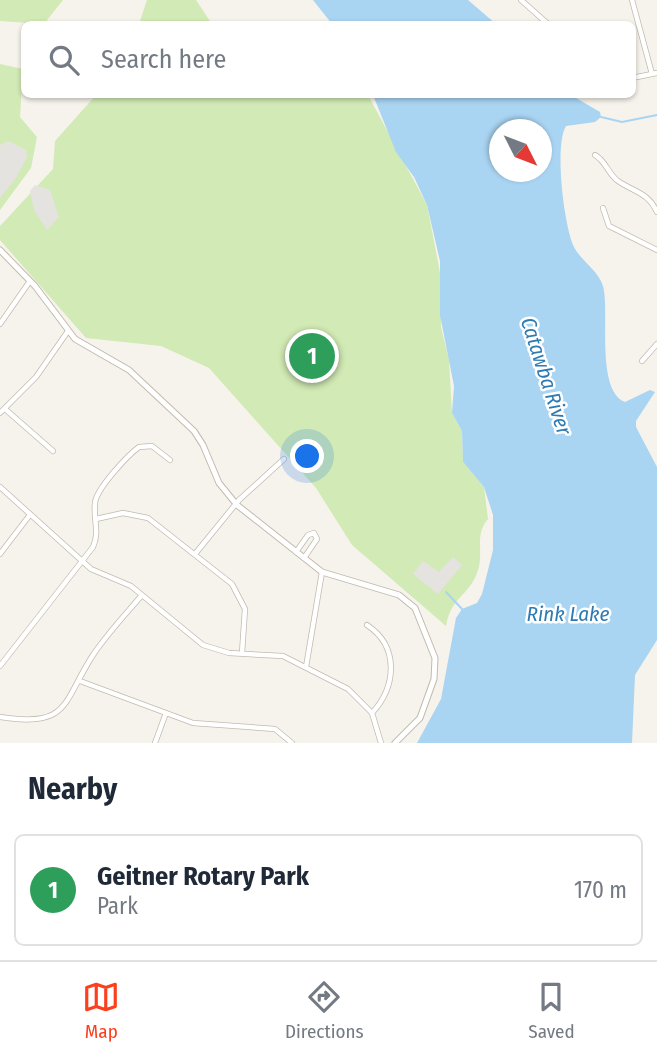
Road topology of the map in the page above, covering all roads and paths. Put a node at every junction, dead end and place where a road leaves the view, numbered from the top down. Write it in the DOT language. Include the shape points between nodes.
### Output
graph roads {
  1 [pos="521,0"];
  2 [pos="632,0"];
  3 [pos="545,21"];
  4 [pos="654,74"];
  5 [pos="636,77"];
  6 [pos="595,155"];
  7 [pos="603,208"];
  8 [pos="657,212"];
  9 [pos="0,250"];
  10 [pos="657,250"];
  11 [pos="30,281"];
  12 [pos="0,324"];
  13 [pos="68,331"];
  14 [pos="657,344"];
  15 [pos="642,361"];
  16 [pos="5,409"];
  17 [pos="0,413"];
  18 [pos="53,452"];
  19 [pos="284,459"];
  20 [pos="170,460"];
  21 [pos="0,488"];
  22 [pos="237,505"];
  23 [pos="29,516"];
  24 [pos="96,519"];
  25 [pos="296,552"];
  26 [pos="0,554"];
  27 [pos="195,554"];
  28 [pos="303,558"];
  29 [pos="82,562"];
  30 [pos="322,572"];
  31 [pos="142,595"];
  32 [pos="368,625"];
  33 [pos="242,653"];
  34 [pos="0,666"];
  35 [pos="306,667"];
  36 [pos="80,681"];
  37 [pos="166,713"];
  38 [pos="372,713"];
  39 [pos="0,717"];
  40 [pos="155,743"];
  41 [pos="292,743"];
  42 [pos="381,743"];
  43 [pos="395,743"];
  1 -- 3 [label="street"];
  2 -- 4 [label="street"];
  4 -- 5 [label="street"];
  6 -- 8 [label="street" via="615,179 643,193"];
  7 -- 10 [label="street" via="608,226"];
  9 -- 11 [label="street"];
  11 -- 12 [label="street"];
  11 -- 13 [label="street"];
  13 -- 16 [label="street" via="36,377"];
  13 -- 22 [label="street" via="85,347 129,370 194,431 219,483"];
  14 -- 15 [label="street"];
  16 -- 17 [label="street"];
  16 -- 18 [label="street"];
  19 -- 22 [label="street"];
  20 -- 24 [label="street" via="152,446 136,449 98,492"];
  21 -- 23 [label="street"];
  22 -- 25 [label="street"];
  22 -- 27 [label="street"];
  23 -- 26 [label="street"];
  23 -- 29 [label="street"];
  24 -- 27 [label="street" via="122,513 142,515"];
  24 -- 29 [label="street" via="95,541"];
  25 -- 28 [label="street"];
  25 -- 28 [label="street" via="314,533 317,539"];
  27 -- 33 [label="street" via="240,596 245,613"];
  28 -- 30 [label="street"];
  29 -- 31 [label="street"];
  29 -- 34 [label="street"];
  30 -- 35 [label="street"];
  30 -- 43 [label="street" via="399,595 421,618 435,658 434,679 420,718"];
  31 -- 33 [label="street" via="203,645"];
  31 -- 36 [label="street" via="96,651"];
  32 -- 38 [label="street" via="385,643 393,671 384,698"];
  33 -- 35 [label="street" via="277,654"];
  35 -- 38 [label="street" via="348,689"];
  36 -- 37 [label="street"];
  36 -- 39 [label="street" via="66,705 50,716 28,720"];
  37 -- 40 [label="street"];
  37 -- 41 [label="street" via="206,725 275,729"];
  38 -- 42 [label="street"];
}
